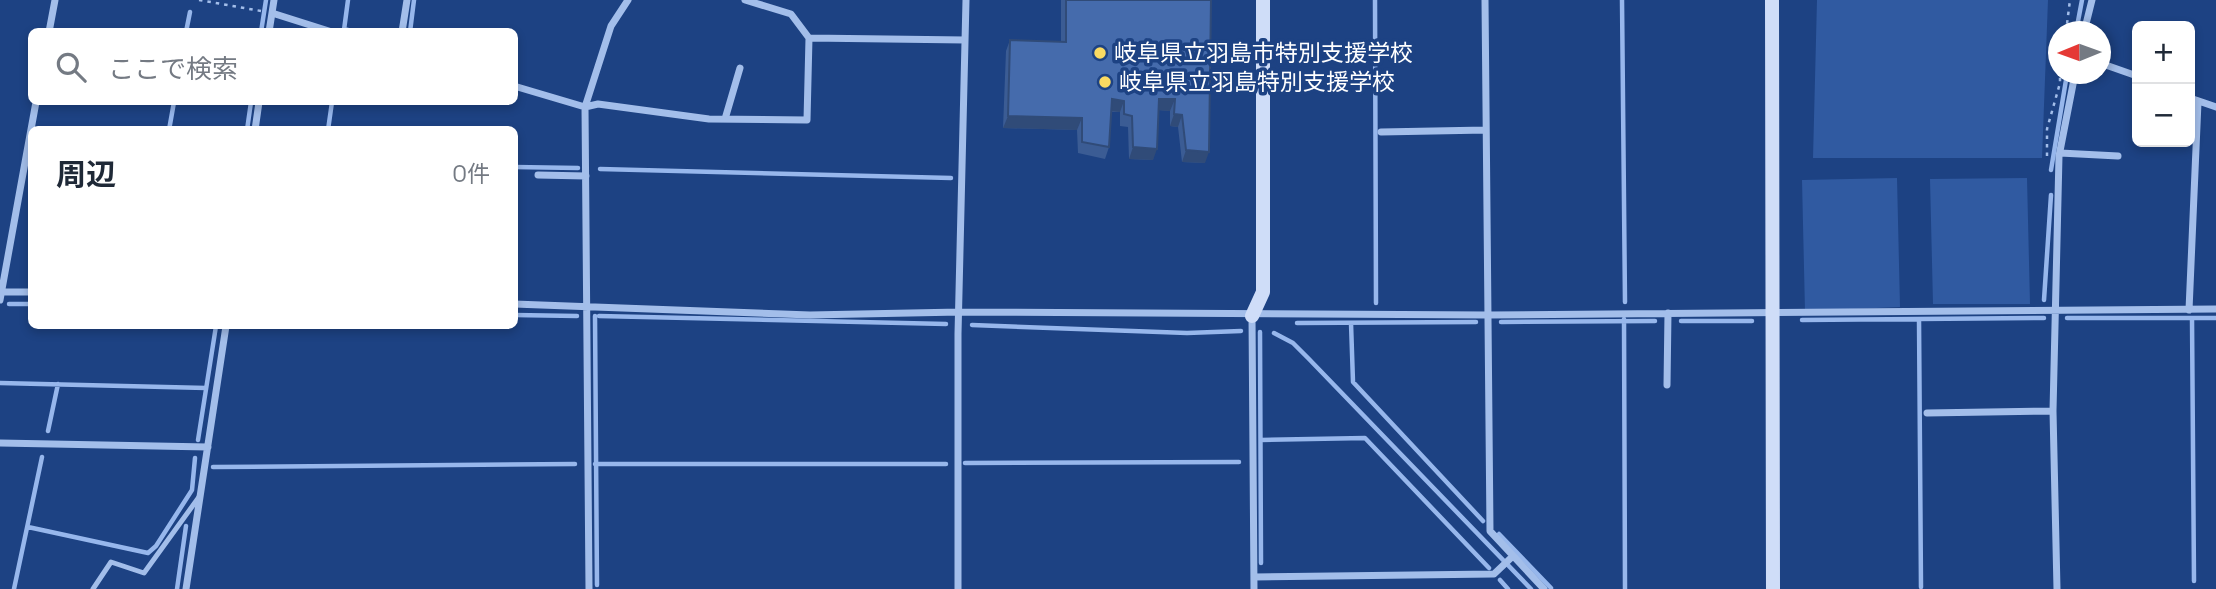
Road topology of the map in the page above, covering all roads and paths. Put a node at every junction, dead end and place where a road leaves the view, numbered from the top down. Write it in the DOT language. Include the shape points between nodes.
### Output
graph roads {
  1 [pos="54,0"];
  2 [pos="199,0"];
  3 [pos="274,0"];
  4 [pos="407,0"];
  5 [pos="628,0"];
  6 [pos="745,0"];
  7 [pos="966,0"];
  8 [pos="1263,0"];
  9 [pos="1485,0"];
  10 [pos="1772,0"];
  11 [pos="2070,0"];
  12 [pos="2092,0"];
  13 [pos="272,13"];
  14 [pos="2067,21"];
  15 [pos="2087,21"];
  16 [pos="50,28"];
  17 [pos="270,28"];
  18 [pos="319,28"];
  19 [pos="403,28"];
  20 [pos="809,38"];
  21 [pos="965,40"];
  22 [pos="2111,67"];
  23 [pos="740,68"];
  24 [pos="2132,74"];
  25 [pos="2073,84"];
  26 [pos="518,87"];
  27 [pos="2195,100"];
  28 [pos="2198,102"];
  29 [pos="35,105"];
  30 [pos="259,105"];
  31 [pos="585,107"];
  32 [pos="2216,107"];
  33 [pos="725,119"];
  34 [pos="32,126"];
  35 [pos="256,126"];
  36 [pos="1486,130"];
  37 [pos="1381,132"];
  38 [pos="28,146"];
  39 [pos="2060,153"];
  40 [pos="2118,156"];
  41 [pos="538,175"];
  42 [pos="586,176"];
  43 [pos="28,292"];
  44 [pos="1,295"];
  45 [pos="518,304"];
  46 [pos="588,306"];
  47 [pos="2216,309"];
  48 [pos="2189,310"];
  49 [pos="2055,311"];
  50 [pos="960,312"];
  51 [pos="1668,313"];
  52 [pos="1771,313"];
  53 [pos="1488,315"];
  54 [pos="1252,316"];
  55 [pos="226,329"];
  56 [pos="1668,385"];
  57 [pos="2053,411"];
  58 [pos="1927,413"];
  59 [pos="0,443"];
  60 [pos="208,447"];
  61 [pos="199,497"];
  62 [pos="1511,558"];
  63 [pos="1254,577"];
  64 [pos="93,589"];
  65 [pos="186,589"];
  66 [pos="589,589"];
  67 [pos="958,589"];
  68 [pos="1254,589"];
  69 [pos="1544,589"];
  70 [pos="1773,589"];
  71 [pos="2057,589"];
  1 -- 16 [label="street"];
  2 -- 13 [label="path"];
  3 -- 13 [label="street"];
  4 -- 19 [label="street"];
  5 -- 31 [label="street" via="611,26"];
  6 -- 20 [label="street" via="791,14"];
  7 -- 21 [label="street"];
  8 -- 54 [label="street" via="1264,292"];
  9 -- 36 [label="street"];
  10 -- 52 [label="street"];
  11 -- 14 [label="path"];
  12 -- 15 [label="street"];
  13 -- 17 [label="street"];
  13 -- 18 [label="street"];
  20 -- 21 [label="street"];
  20 -- 33 [label="street" via="807,120"];
  21 -- 50 [label="street"];
  22 -- 24 [label="street"];
  23 -- 33 [label="street"];
  25 -- 39 [label="street"];
  26 -- 31 [label="street"];
  27 -- 28 [label="street"];
  28 -- 32 [label="street"];
  28 -- 48 [label="street"];
  29 -- 34 [label="street"];
  30 -- 35 [label="street"];
  31 -- 33 [label="street" via="598,104"];
  31 -- 42 [label="street"];
  36 -- 37 [label="street"];
  36 -- 53 [label="street"];
  38 -- 44 [label="street"];
  39 -- 40 [label="street"];
  39 -- 49 [label="street"];
  41 -- 42 [label="street"];
  42 -- 46 [label="street"];
  43 -- 44 [label="street"];
  45 -- 46 [label="street"];
  46 -- 50 [label="street" via="810,315"];
  46 -- 66 [label="street"];
  47 -- 48 [label="street"];
  48 -- 49 [label="street"];
  49 -- 52 [label="street"];
  49 -- 57 [label="street"];
  50 -- 54 [label="street"];
  50 -- 67 [label="street"];
  51 -- 52 [label="street"];
  51 -- 53 [label="street"];
  51 -- 56 [label="street"];
  52 -- 70 [label="street"];
  53 -- 54 [label="street"];
  53 -- 62 [label="street" via="1490,531"];
  54 -- 63 [label="street"];
  55 -- 60 [label="street"];
  57 -- 58 [label="street"];
  57 -- 71 [label="street"];
  59 -- 60 [label="street"];
  60 -- 61 [label="street"];
  61 -- 64 [label="lane" via="144,573 111,562"];
  61 -- 65 [label="street"];
  62 -- 63 [label="street" via="1494,574"];
  62 -- 69 [label="street"];
  63 -- 68 [label="street"];
}
